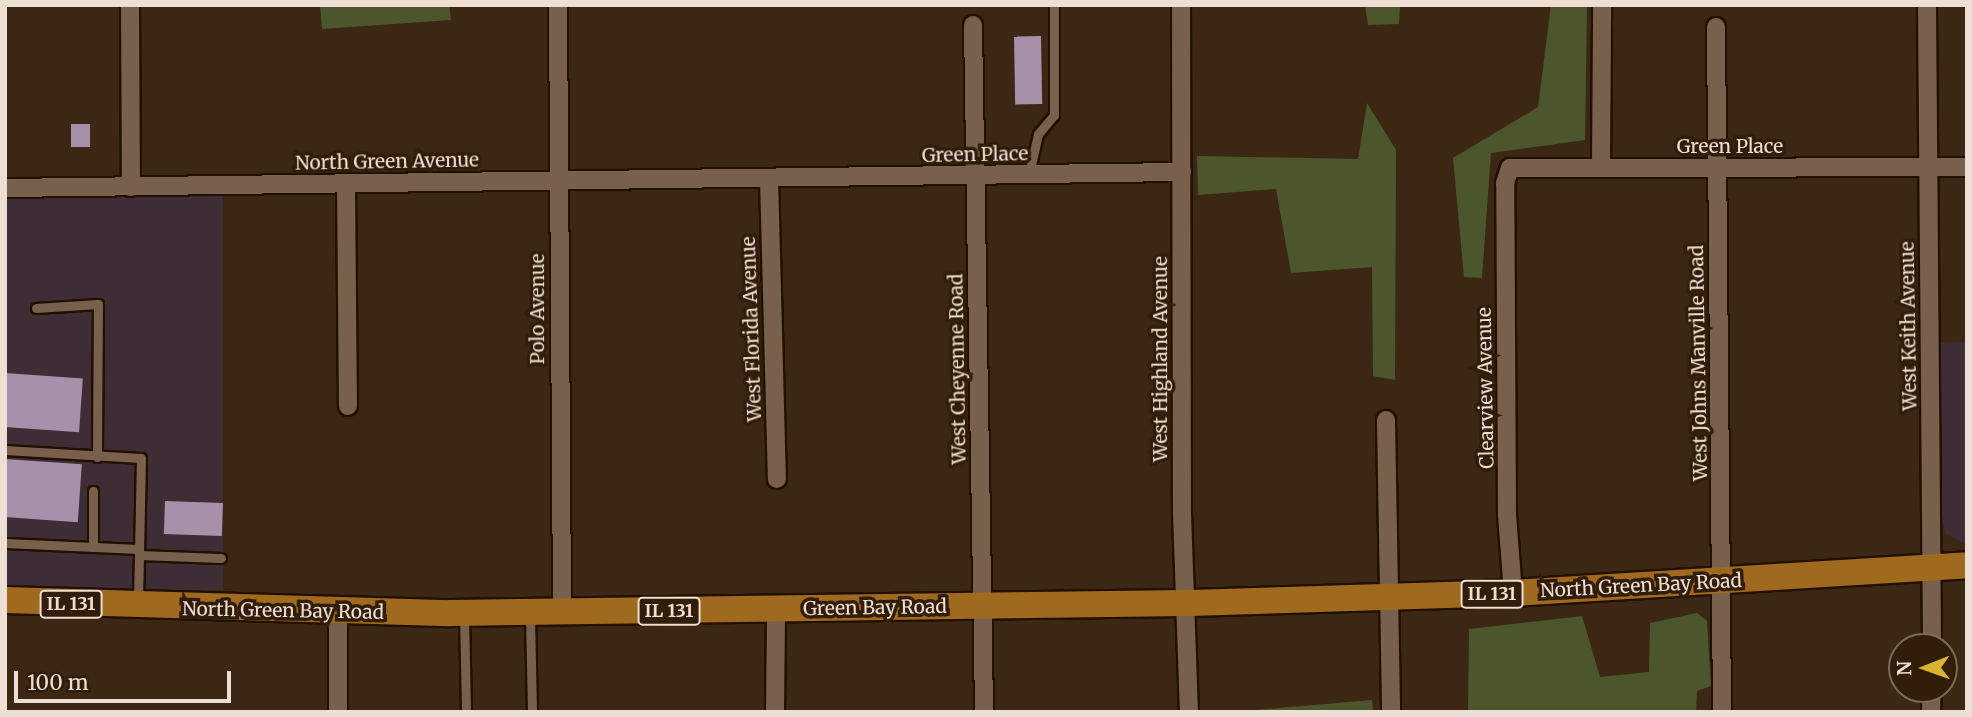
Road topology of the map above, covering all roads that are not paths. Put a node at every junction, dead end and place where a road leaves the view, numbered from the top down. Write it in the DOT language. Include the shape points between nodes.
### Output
graph roads {
  1 [pos="130,5"];
  2 [pos="558,5"];
  3 [pos="1054,5"];
  4 [pos="1181,5"];
  5 [pos="1602,5"];
  6 [pos="1927,5"];
  7 [pos="973,25"];
  8 [pos="1716,27"];
  9 [pos="1601,167"];
  10 [pos="1928,167"];
  11 [pos="1967,167"];
  12 [pos="1718,169"];
  13 [pos="1182,172"];
  14 [pos="1029,174"];
  15 [pos="976,177"];
  16 [pos="769,178"];
  17 [pos="559,181"];
  18 [pos="346,183"];
  19 [pos="1505,183"];
  20 [pos="131,187"];
  21 [pos="5,188"];
  22 [pos="36,308"];
  23 [pos="348,406"];
  24 [pos="1386,420"];
  25 [pos="5,450"];
  26 [pos="97,457"];
  27 [pos="777,479"];
  28 [pos="93,491"];
  29 [pos="5,542"];
  30 [pos="93,547"];
  31 [pos="139,552"];
  32 [pos="222,558"];
  33 [pos="1967,565"];
  34 [pos="1932,567"];
  35 [pos="1722,581"];
  36 [pos="1513,593"];
  37 [pos="1390,598"];
  38 [pos="5,600"];
  39 [pos="1188,603"];
  40 [pos="138,607"];
  41 [pos="983,607"];
  42 [pos="776,609"];
  43 [pos="338,612"];
  44 [pos="464,613"];
  45 [pos="530,613"];
  46 [pos="562,613"];
  47 [pos="1932,633"];
  48 [pos="1722,705"];
  49 [pos="338,712"];
  50 [pos="466,712"];
  51 [pos="532,712"];
  52 [pos="775,712"];
  53 [pos="984,712"];
  54 [pos="1189,712"];
  55 [pos="1391,712"];
  1 -- 20 [label="street"];
  2 -- 17 [label="street, Polo Avenue"];
  3 -- 14 [label="lane" via="1054,115 1038,134"];
  4 -- 13 [label="street, West Highland Avenue"];
  5 -- 9 [label="street"];
  6 -- 10 [label="street, West Keith Avenue"];
  7 -- 15 [label="street, West Cheyenne Road"];
  8 -- 12 [label="street, West Johns Manville Road"];
  9 -- 12 [label="street, Green Place"];
  9 -- 19 [label="street, Green Place" via="1510,168"];
  10 -- 11 [label="street, Green Place"];
  10 -- 12 [label="street, Green Place"];
  10 -- 34 [label="street, West Keith Avenue"];
  12 -- 35 [label="street, West Johns Manville Road"];
  13 -- 14 [label="street, Green Place"];
  13 -- 39 [label="street, West Highland Avenue" via="1182,513"];
  14 -- 15 [label="street, Green Place"];
  15 -- 16 [label="street, Green Place"];
  15 -- 41 [label="street, West Cheyenne Road"];
  16 -- 17 [label="street, North Green Avenue"];
  16 -- 27 [label="street, West Florida Avenue"];
  17 -- 18 [label="street, North Green Avenue"];
  17 -- 46 [label="street, Polo Avenue"];
  18 -- 20 [label="street, North Green Avenue"];
  18 -- 23 [label="street"];
  19 -- 36 [label="street, Clearview Avenue" via="1507,515"];
  20 -- 21 [label="street, North Green Avenue"];
  22 -- 26 [label="lane" via="98,304"];
  24 -- 37 [label="street"];
  25 -- 26 [label="lane"];
  26 -- 31 [label="lane" via="141,458"];
  28 -- 30 [label="lane"];
  29 -- 30 [label="lane"];
  30 -- 31 [label="lane"];
  31 -- 32 [label="lane"];
  31 -- 40 [label="lane"];
  33 -- 34 [label="main road, North Green Bay Road / IL 131"];
  34 -- 35 [label="main road, North Green Bay Road / IL 131"];
  34 -- 47 [label="street, West Keith Avenue"];
  35 -- 36 [label="main road, North Green Bay Road / IL 131"];
  35 -- 48 [label="street, West Johns Manville Road"];
  36 -- 37 [label="main road, North Green Bay Road / IL 131"];
  37 -- 39 [label="main road, North Green Bay Road / IL 131"];
  37 -- 55 [label="street"];
  38 -- 40 [label="main road, North Green Bay Road / IL 131"];
  39 -- 41 [label="main road, Green Bay Road / IL 131"];
  39 -- 54 [label="street, West Highland Avenue"];
  40 -- 43 [label="main road, North Green Bay Road / IL 131"];
  41 -- 42 [label="main road, Green Bay Road / IL 131"];
  41 -- 53 [label="street, West Cheyenne Road"];
  42 -- 46 [label="main road, Green Bay Road / IL 131"];
  42 -- 52 [label="street"];
  43 -- 44 [label="main road, North Green Bay Road / IL 131"];
  43 -- 49 [label="street"];
  44 -- 45 [label="main road, North Green Bay Road / IL 131"];
  44 -- 50 [label="lane"];
  45 -- 46 [label="main road, North Green Bay Road / IL 131"];
  45 -- 51 [label="lane"];
}
